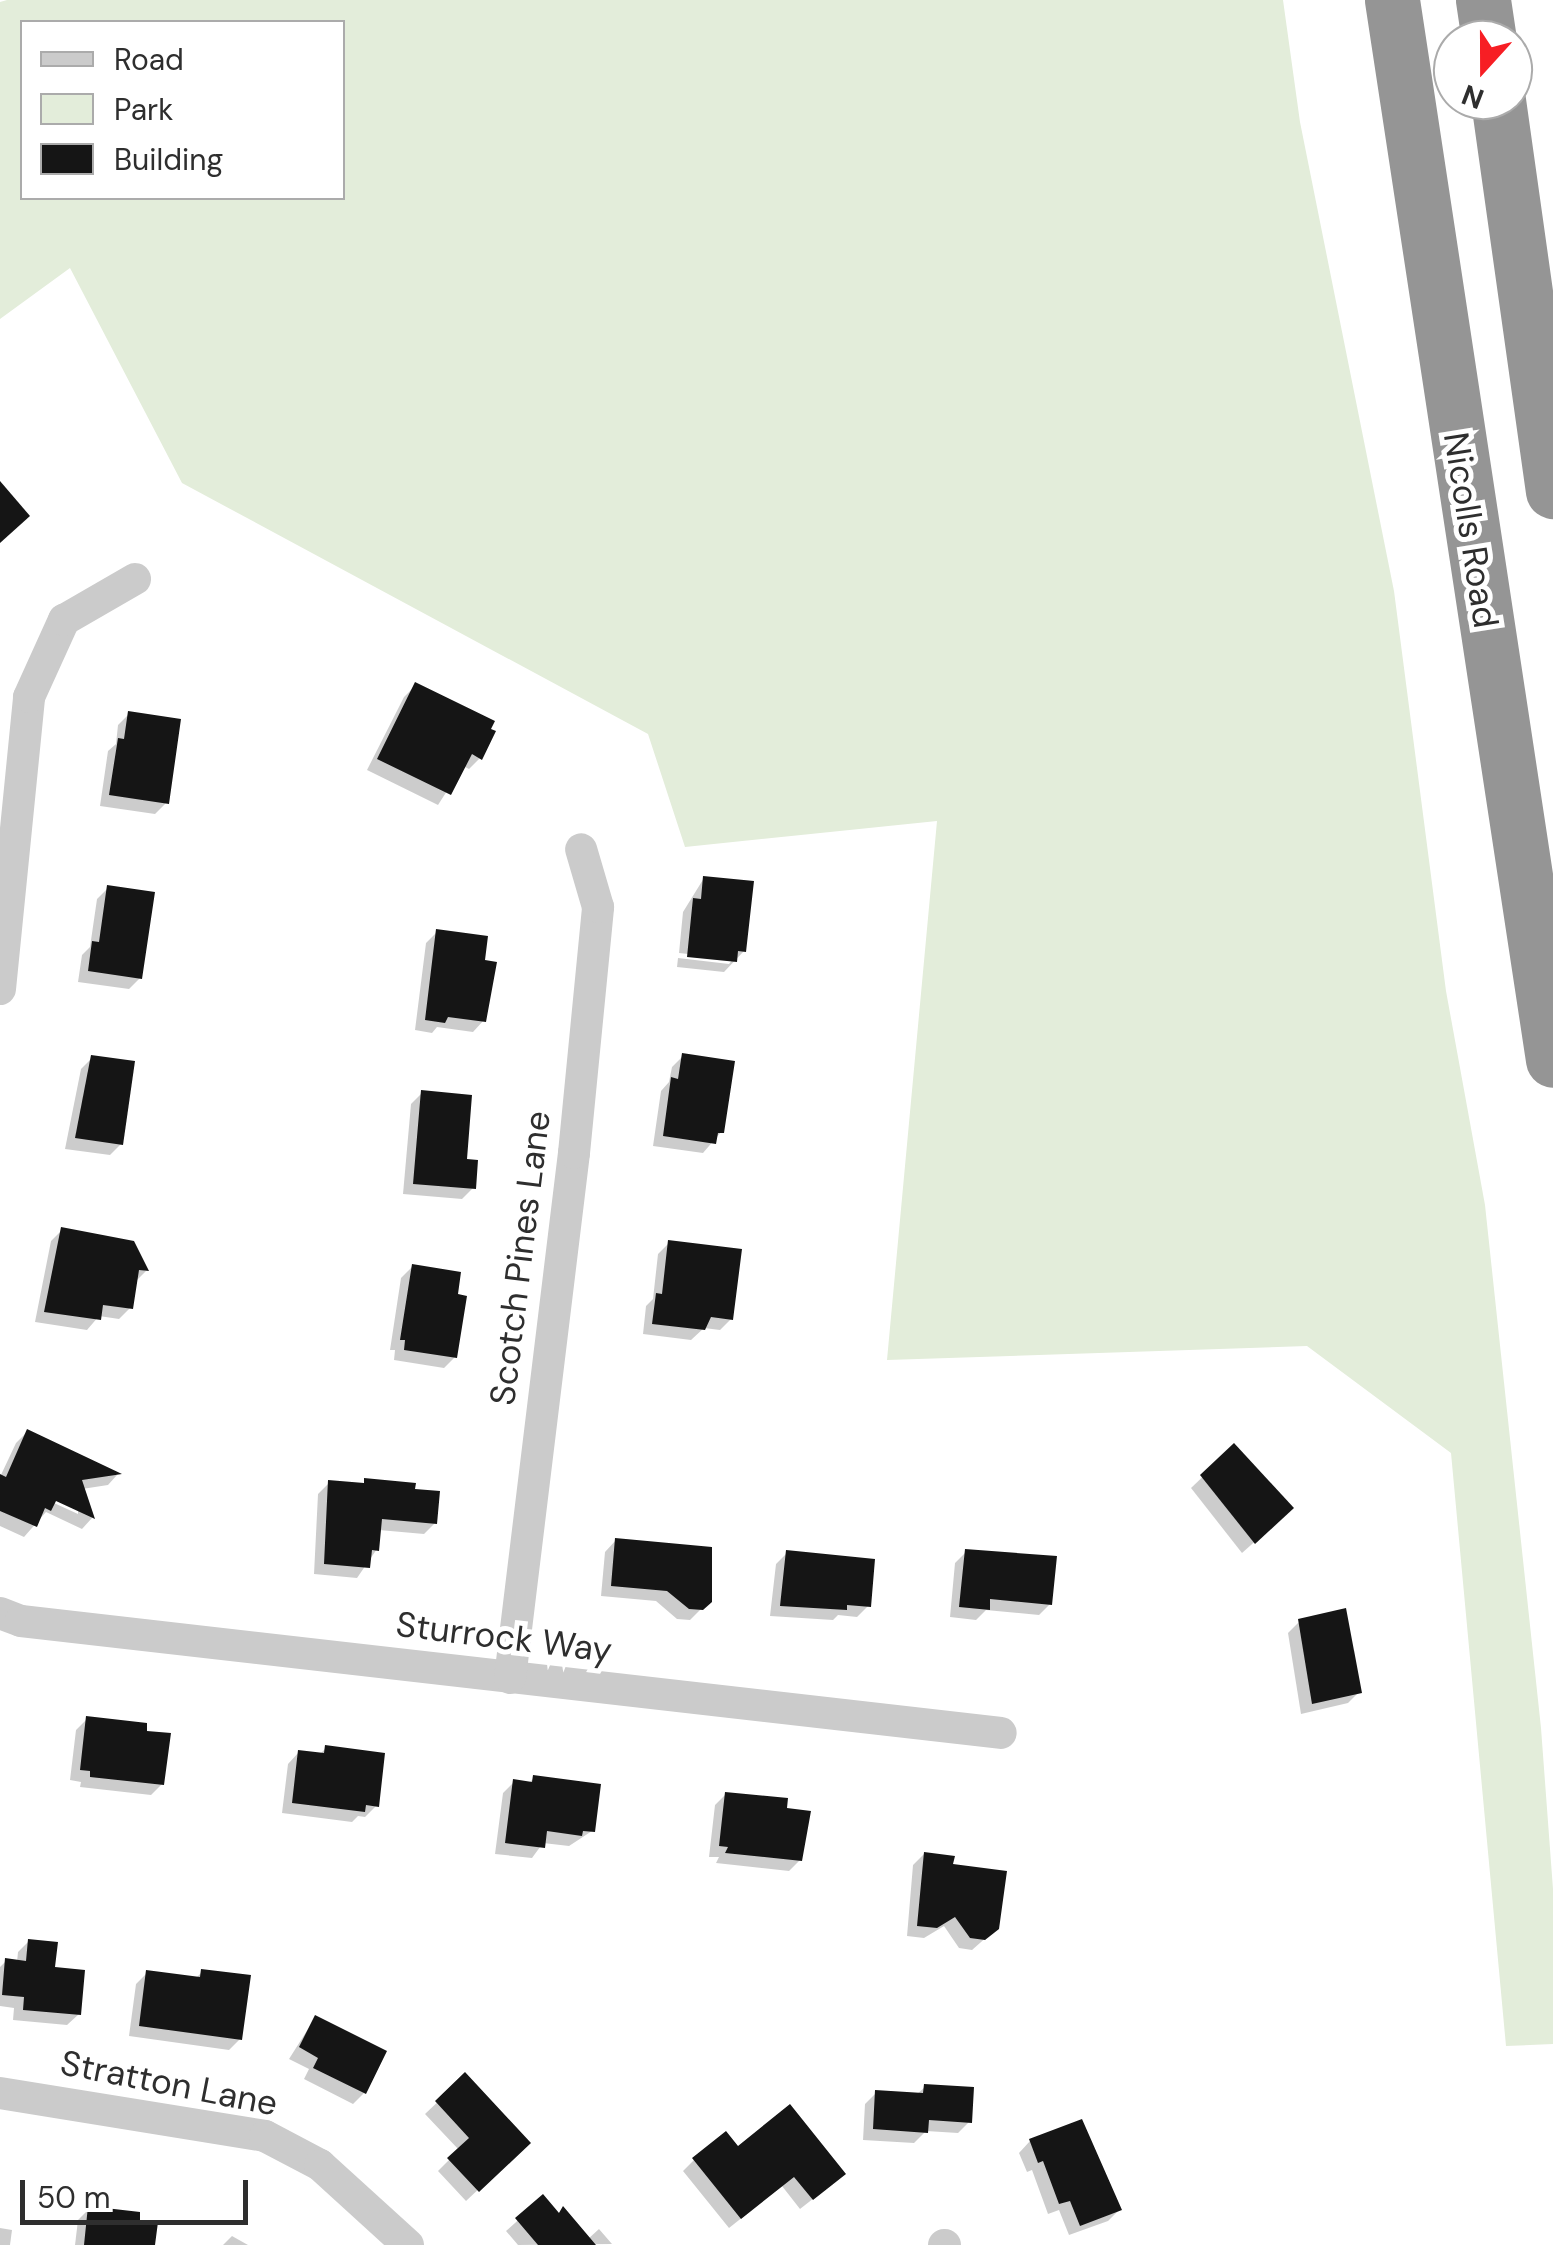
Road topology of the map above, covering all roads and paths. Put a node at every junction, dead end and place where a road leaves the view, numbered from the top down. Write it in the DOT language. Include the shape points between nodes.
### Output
graph roads {
  1 [pos="1392,0"];
  2 [pos="1501,120"];
  3 [pos="1553,491"];
  4 [pos="135,578"];
  5 [pos="581,849"];
  6 [pos="6,887"];
  7 [pos="0,989"];
  8 [pos="1553,1060"];
  9 [pos="0,1613"];
  10 [pos="510,1678"];
  11 [pos="1001,1734"];
  12 [pos="0,2092"];
  13 [pos="408,2245"];
  1 -- 8 [label="highway, Nicolls Road"];
  2 -- 3 [label="highway"];
  4 -- 6 [label="street" via="64,620 29,697"];
  5 -- 10 [label="street, Scotch Pines Lane" via="598,907"];
  6 -- 7 [label="street"];
  9 -- 10 [label="street, Sturrock Way"];
  10 -- 11 [label="street, Sturrock Way"];
  12 -- 13 [label="street, Stratton Lane" via="265,2136 320,2165"];
}
